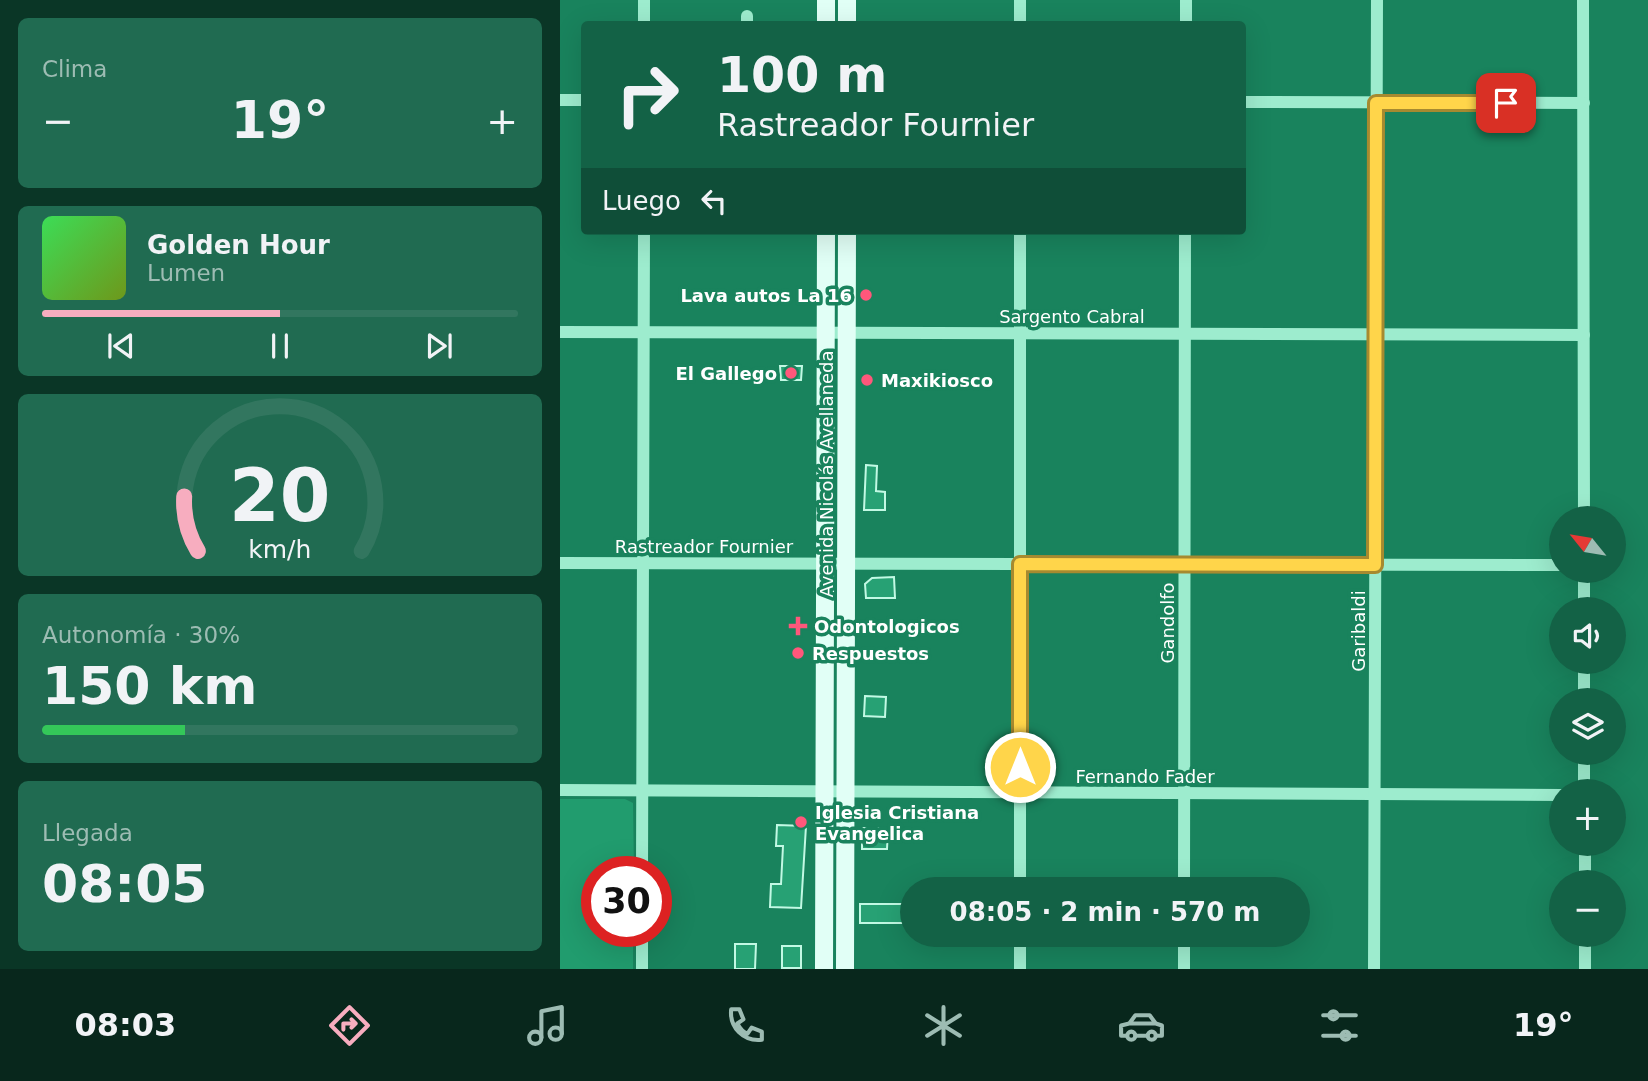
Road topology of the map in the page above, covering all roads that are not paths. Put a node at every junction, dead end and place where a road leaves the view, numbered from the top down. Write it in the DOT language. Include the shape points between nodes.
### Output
graph roads {
  1 [pos="644,0"];
  2 [pos="826,0"];
  3 [pos="847,0"];
  4 [pos="1020,0"];
  5 [pos="1186,0"];
  6 [pos="1377,0"];
  7 [pos="1583,0"];
  8 [pos="644,21"];
  9 [pos="826,21"];
  10 [pos="847,21"];
  11 [pos="1020,21"];
  12 [pos="1185,21"];
  13 [pos="560,100"];
  14 [pos="581,100"];
  15 [pos="1246,102"];
  16 [pos="1376,103"];
  17 [pos="1584,103"];
  18 [pos="644,235"];
  19 [pos="826,235"];
  20 [pos="847,235"];
  21 [pos="1020,235"];
  22 [pos="1185,235"];
  23 [pos="560,332"];
  24 [pos="643,332"];
  25 [pos="825,332"];
  26 [pos="847,332"];
  27 [pos="1020,333"];
  28 [pos="1184,334"];
  29 [pos="1376,334"];
  30 [pos="1584,335"];
  31 [pos="1584,506"];
  32 [pos="560,563"];
  33 [pos="643,563"];
  34 [pos="825,564"];
  35 [pos="846,564"];
  36 [pos="1020,564"];
  37 [pos="1184,564"];
  38 [pos="1375,565"];
  39 [pos="1549,565"];
  40 [pos="560,790"];
  41 [pos="642,790"];
  42 [pos="824,791"];
  43 [pos="846,791"];
  44 [pos="1020,792"];
  45 [pos="1184,793"];
  46 [pos="1375,794"];
  47 [pos="1549,795"];
  48 [pos="642,856"];
  49 [pos="1020,877"];
  50 [pos="1184,877"];
  51 [pos="642,947"];
  52 [pos="1020,947"];
  53 [pos="1184,947"];
  54 [pos="1585,947"];
  55 [pos="642,969"];
  56 [pos="824,969"];
  57 [pos="845,969"];
  58 [pos="1020,969"];
  59 [pos="1184,969"];
  60 [pos="1374,969"];
  61 [pos="1585,969"];
  1 -- 8 [label="street"];
  2 -- 9 [label="main road"];
  3 -- 10 [label="main road"];
  4 -- 11 [label="street"];
  5 -- 12 [label="street"];
  6 -- 16 [label="street, Garibaldi"];
  7 -- 17 [label="street"];
  13 -- 14 [label="street"];
  15 -- 16 [label="street"];
  16 -- 17 [label="street"];
  16 -- 29 [label="street, Garibaldi"];
  17 -- 30 [label="street"];
  18 -- 24 [label="street"];
  19 -- 25 [label="main road, Avenida Nicolás Avellaneda"];
  20 -- 26 [label="main road, Avenida Nicolás Avellaneda"];
  21 -- 27 [label="street"];
  22 -- 28 [label="street, Gandolfo"];
  23 -- 24 [label="street, Sargento Cabral"];
  24 -- 25 [label="street, Sargento Cabral"];
  24 -- 33 [label="street"];
  25 -- 26 [label="street, Sargento Cabral"];
  25 -- 34 [label="main road, Avenida Nicolás Avellaneda"];
  26 -- 27 [label="street, Sargento Cabral"];
  26 -- 35 [label="main road, Avenida Nicolás Avellaneda"];
  27 -- 28 [label="street, Sargento Cabral"];
  27 -- 36 [label="street"];
  28 -- 29 [label="street, Sargento Cabral"];
  28 -- 37 [label="street, Gandolfo"];
  29 -- 30 [label="street, Sargento Cabral"];
  29 -- 38 [label="street, Garibaldi"];
  30 -- 31 [label="street"];
  32 -- 33 [label="street, Rastreador Fournier"];
  33 -- 34 [label="street, Rastreador Fournier"];
  33 -- 41 [label="street"];
  34 -- 35 [label="street, Rastreador Fournier"];
  34 -- 42 [label="main road, Avenida Nicolás Avellaneda"];
  35 -- 36 [label="street, Rastreador Fournier"];
  35 -- 43 [label="main road, Avenida Nicolás Avellaneda"];
  36 -- 37 [label="street, Rastreador Fournier"];
  36 -- 44 [label="street"];
  37 -- 38 [label="street, Rastreador Fournier"];
  37 -- 45 [label="street, Gandolfo"];
  38 -- 39 [label="street, Rastreador Fournier"];
  38 -- 46 [label="street, Garibaldi"];
  40 -- 41 [label="street, Fernando Fader"];
  41 -- 42 [label="street, Fernando Fader"];
  41 -- 48 [label="street"];
  42 -- 43 [label="street, Fernando Fader"];
  42 -- 56 [label="main road, Avenida Nicolás Avellaneda"];
  43 -- 44 [label="street, Fernando Fader"];
  43 -- 57 [label="main road, Avenida Nicolás Avellaneda"];
  44 -- 45 [label="street, Fernando Fader"];
  44 -- 49 [label="street"];
  45 -- 46 [label="street, Fernando Fader"];
  45 -- 50 [label="street, Gandolfo"];
  46 -- 47 [label="street, Fernando Fader"];
  46 -- 60 [label="street, Garibaldi"];
  51 -- 55 [label="street"];
  52 -- 58 [label="street"];
  53 -- 59 [label="street"];
  54 -- 61 [label="street"];
}
